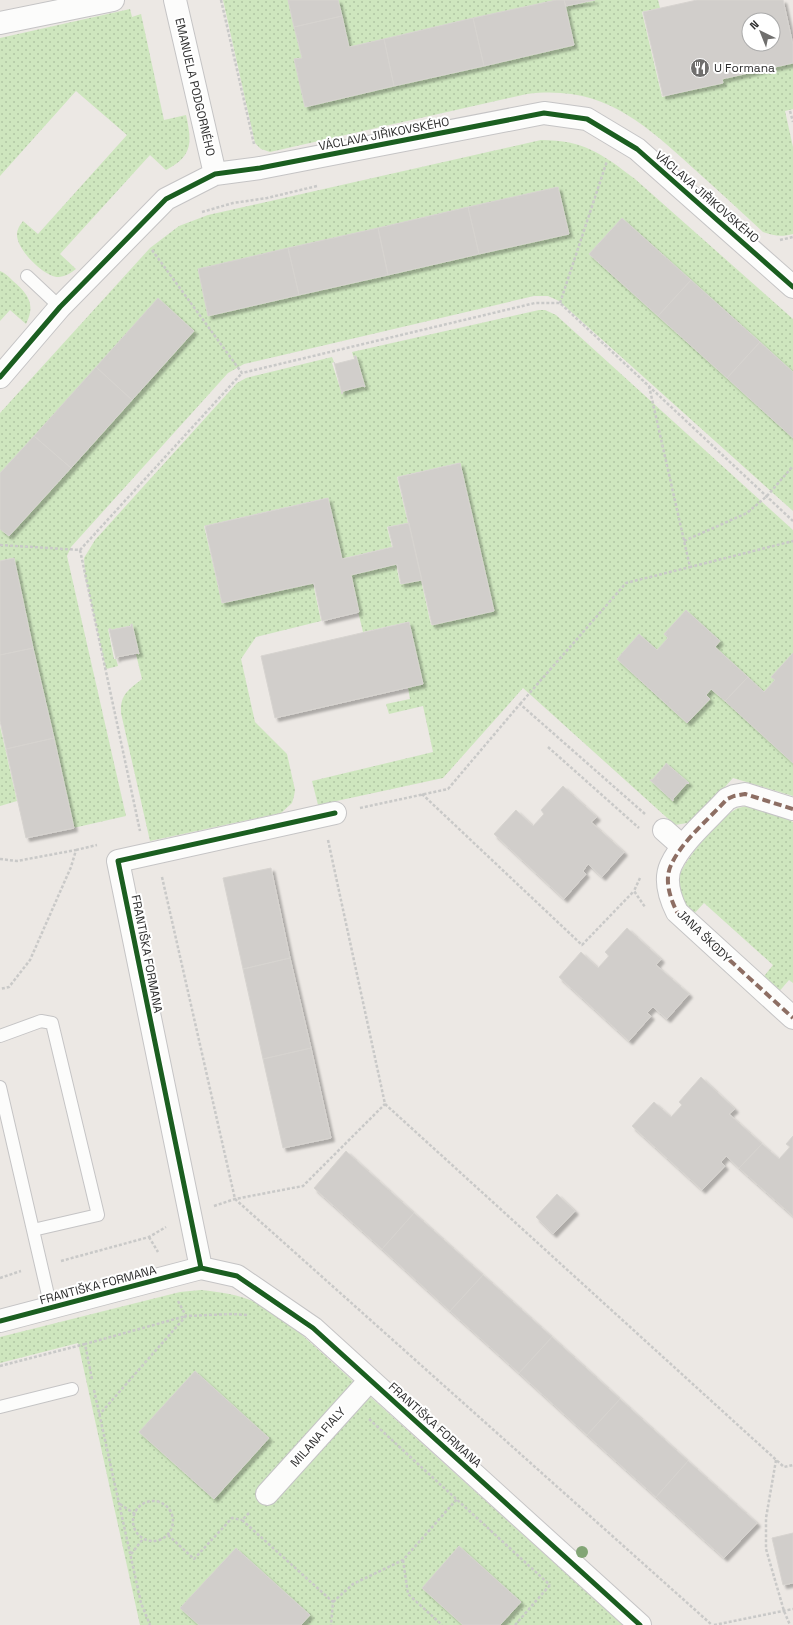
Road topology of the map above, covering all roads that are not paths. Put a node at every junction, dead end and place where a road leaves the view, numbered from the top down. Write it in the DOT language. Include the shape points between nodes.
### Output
graph roads {
  1 [pos="113,0"];
  2 [pos="175,0"];
  3 [pos="0,23"];
  4 [pos="215,174"];
  5 [pos="793,263"];
  6 [pos="772,267"];
  7 [pos="27,276"];
  8 [pos="793,287"];
  9 [pos="60,307"];
  10 [pos="0,377"];
  11 [pos="793,809"];
  12 [pos="329,815"];
  13 [pos="664,830"];
  14 [pos="682,846"];
  15 [pos="793,1018"];
  16 [pos="0,1036"];
  17 [pos="0,1087"];
  18 [pos="33,1230"];
  19 [pos="201,1268"];
  20 [pos="51,1308"];
  21 [pos="0,1321"];
  22 [pos="370,1380"];
  23 [pos="72,1389"];
  24 [pos="0,1407"];
  25 [pos="267,1494"];
  26 [pos="640,1625"];
  1 -- 3 [label="street"];
  2 -- 4 [label="street, EMANUELA PODGORNÉHO"];
  4 -- 6 [label="street, VÁCLAVA JIŘIKOVSKÉHO" via="260,168 544,113 587,119 637,149"];
  4 -- 9 [label="street, VÁCLAVA JIŘIKOVSKÉHO" via="166,199"];
  5 -- 6 [label="street"];
  6 -- 8 [label="street, VÁCLAVA JIŘIKOVSKÉHO"];
  7 -- 9 [label="lane"];
  9 -- 10 [label="street, VÁCLAVA JIŘIKOVSKÉHO"];
  11 -- 14 [label="street, JANA ŠKODY" via="744,794 734,796"];
  12 -- 19 [label="street, FRANTIŠKA FORMANA" via="118,861"];
  13 -- 14 [label="street"];
  14 -- 15 [label="street, JANA ŠKODY" via="670,866 668,887 677,912"];
  16 -- 18 [label="lane" via="41,1021 52,1023 98,1215"];
  17 -- 18 [label="lane"];
  18 -- 20 [label="lane"];
  19 -- 20 [label="street, FRANTIŠKA FORMANA"];
  19 -- 22 [label="street, FRANTIŠKA FORMANA" via="236,1276 313,1328"];
  20 -- 21 [label="street, FRANTIŠKA FORMANA"];
  22 -- 25 [label="street, MILANA FIALY"];
  22 -- 26 [label="street, FRANTIŠKA FORMANA"];
  23 -- 24 [label="lane"];
}
